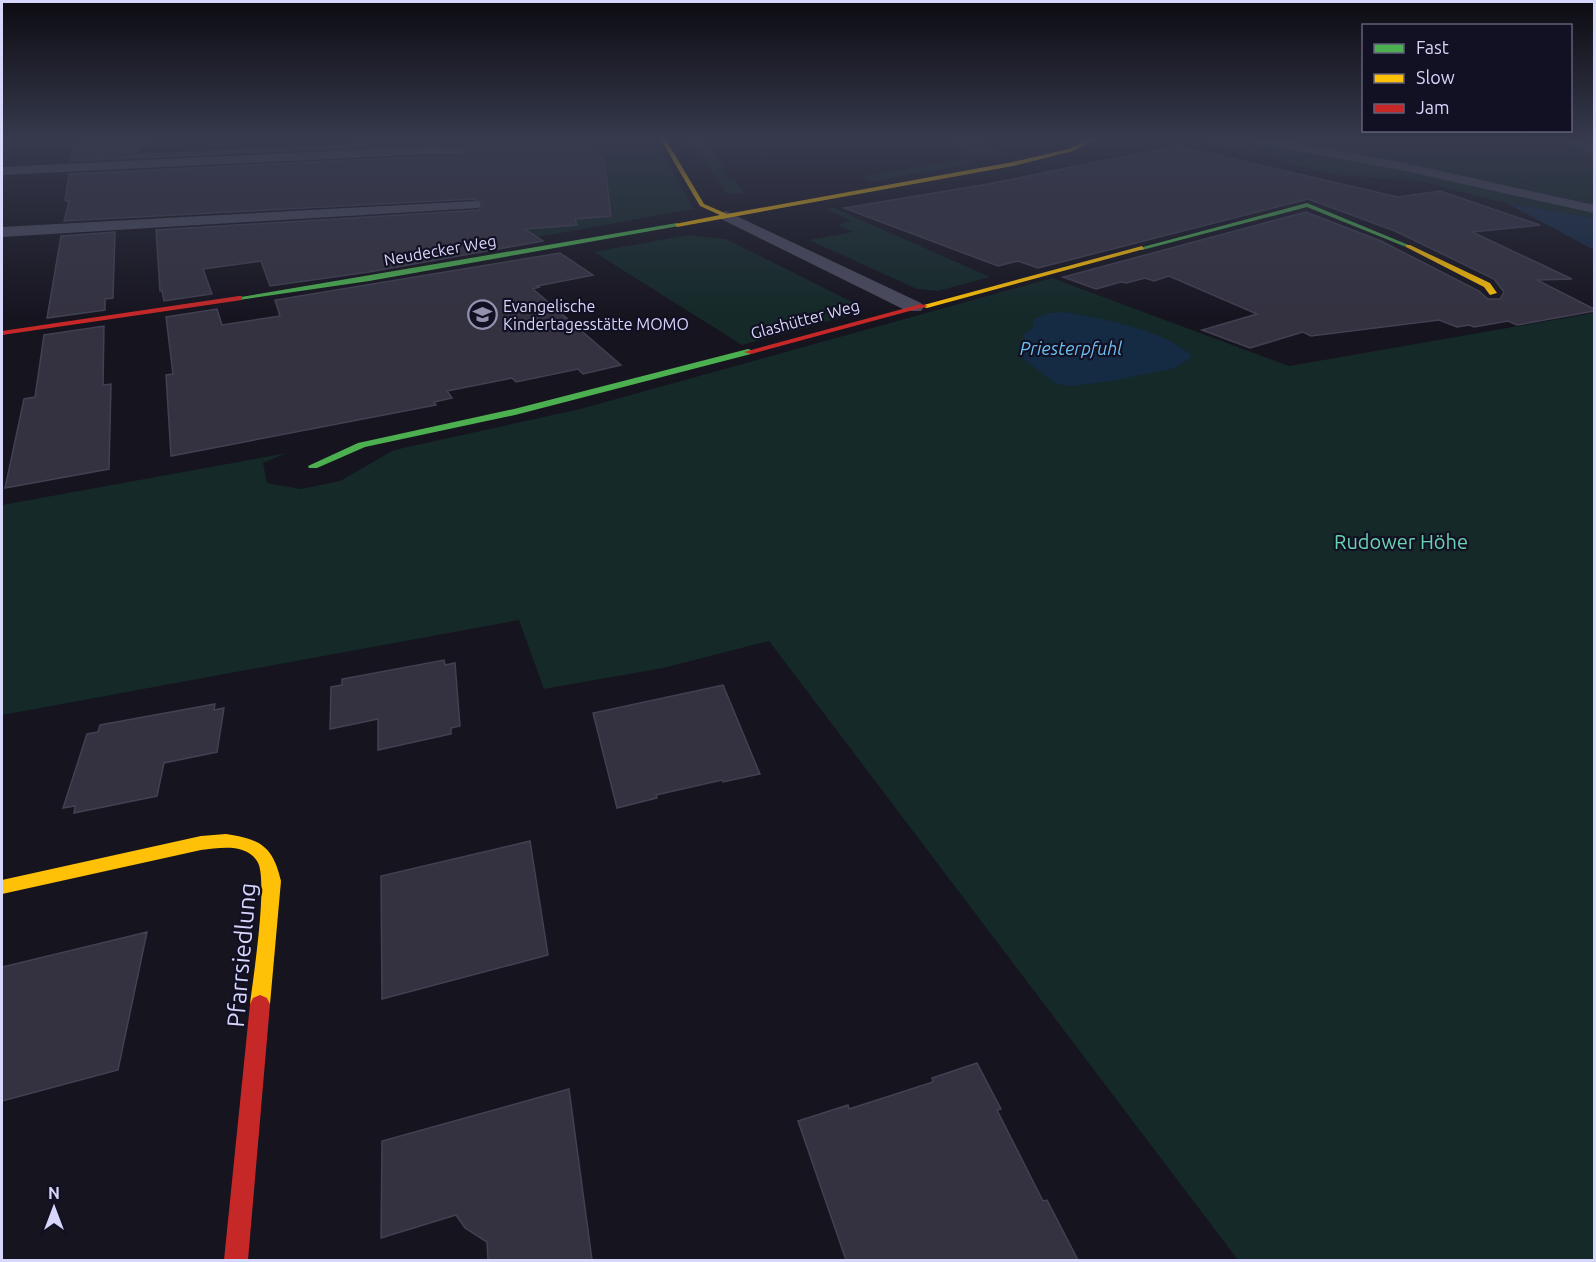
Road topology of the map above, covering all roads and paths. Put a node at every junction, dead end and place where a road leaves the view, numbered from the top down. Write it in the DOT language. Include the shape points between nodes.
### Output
graph roads {
  1 [pos="698,199"];
  2 [pos="820,199"];
  3 [pos="1548,199"];
  4 [pos="474,205"];
  5 [pos="1594,209"];
  6 [pos="726,216"];
  7 [pos="2,232"];
  8 [pos="1494,293"];
  9 [pos="914,307"];
  10 [pos="2,333"];
  11 [pos="314,466"];
  12 [pos="2,887"];
  13 [pos="236,1260"];
  1 -- 6 [label="street" via="702,205"];
  2 -- 6 [label="street, Neudecker Weg"];
  3 -- 5 [label="street"];
  4 -- 7 [label="street"];
  6 -- 9 [label="street"];
  6 -- 10 [label="street, Neudecker Weg" via="358,280"];
  8 -- 9 [label="street, Glashütter Weg" via="1486,285 1408,245 1307,205"];
  9 -- 11 [label="street, Glashütter Weg" via="525,410 362,445"];
  12 -- 13 [label="street, Pfarrsiedlung" via="224,840 255,846 265,855 272,881"];
}
